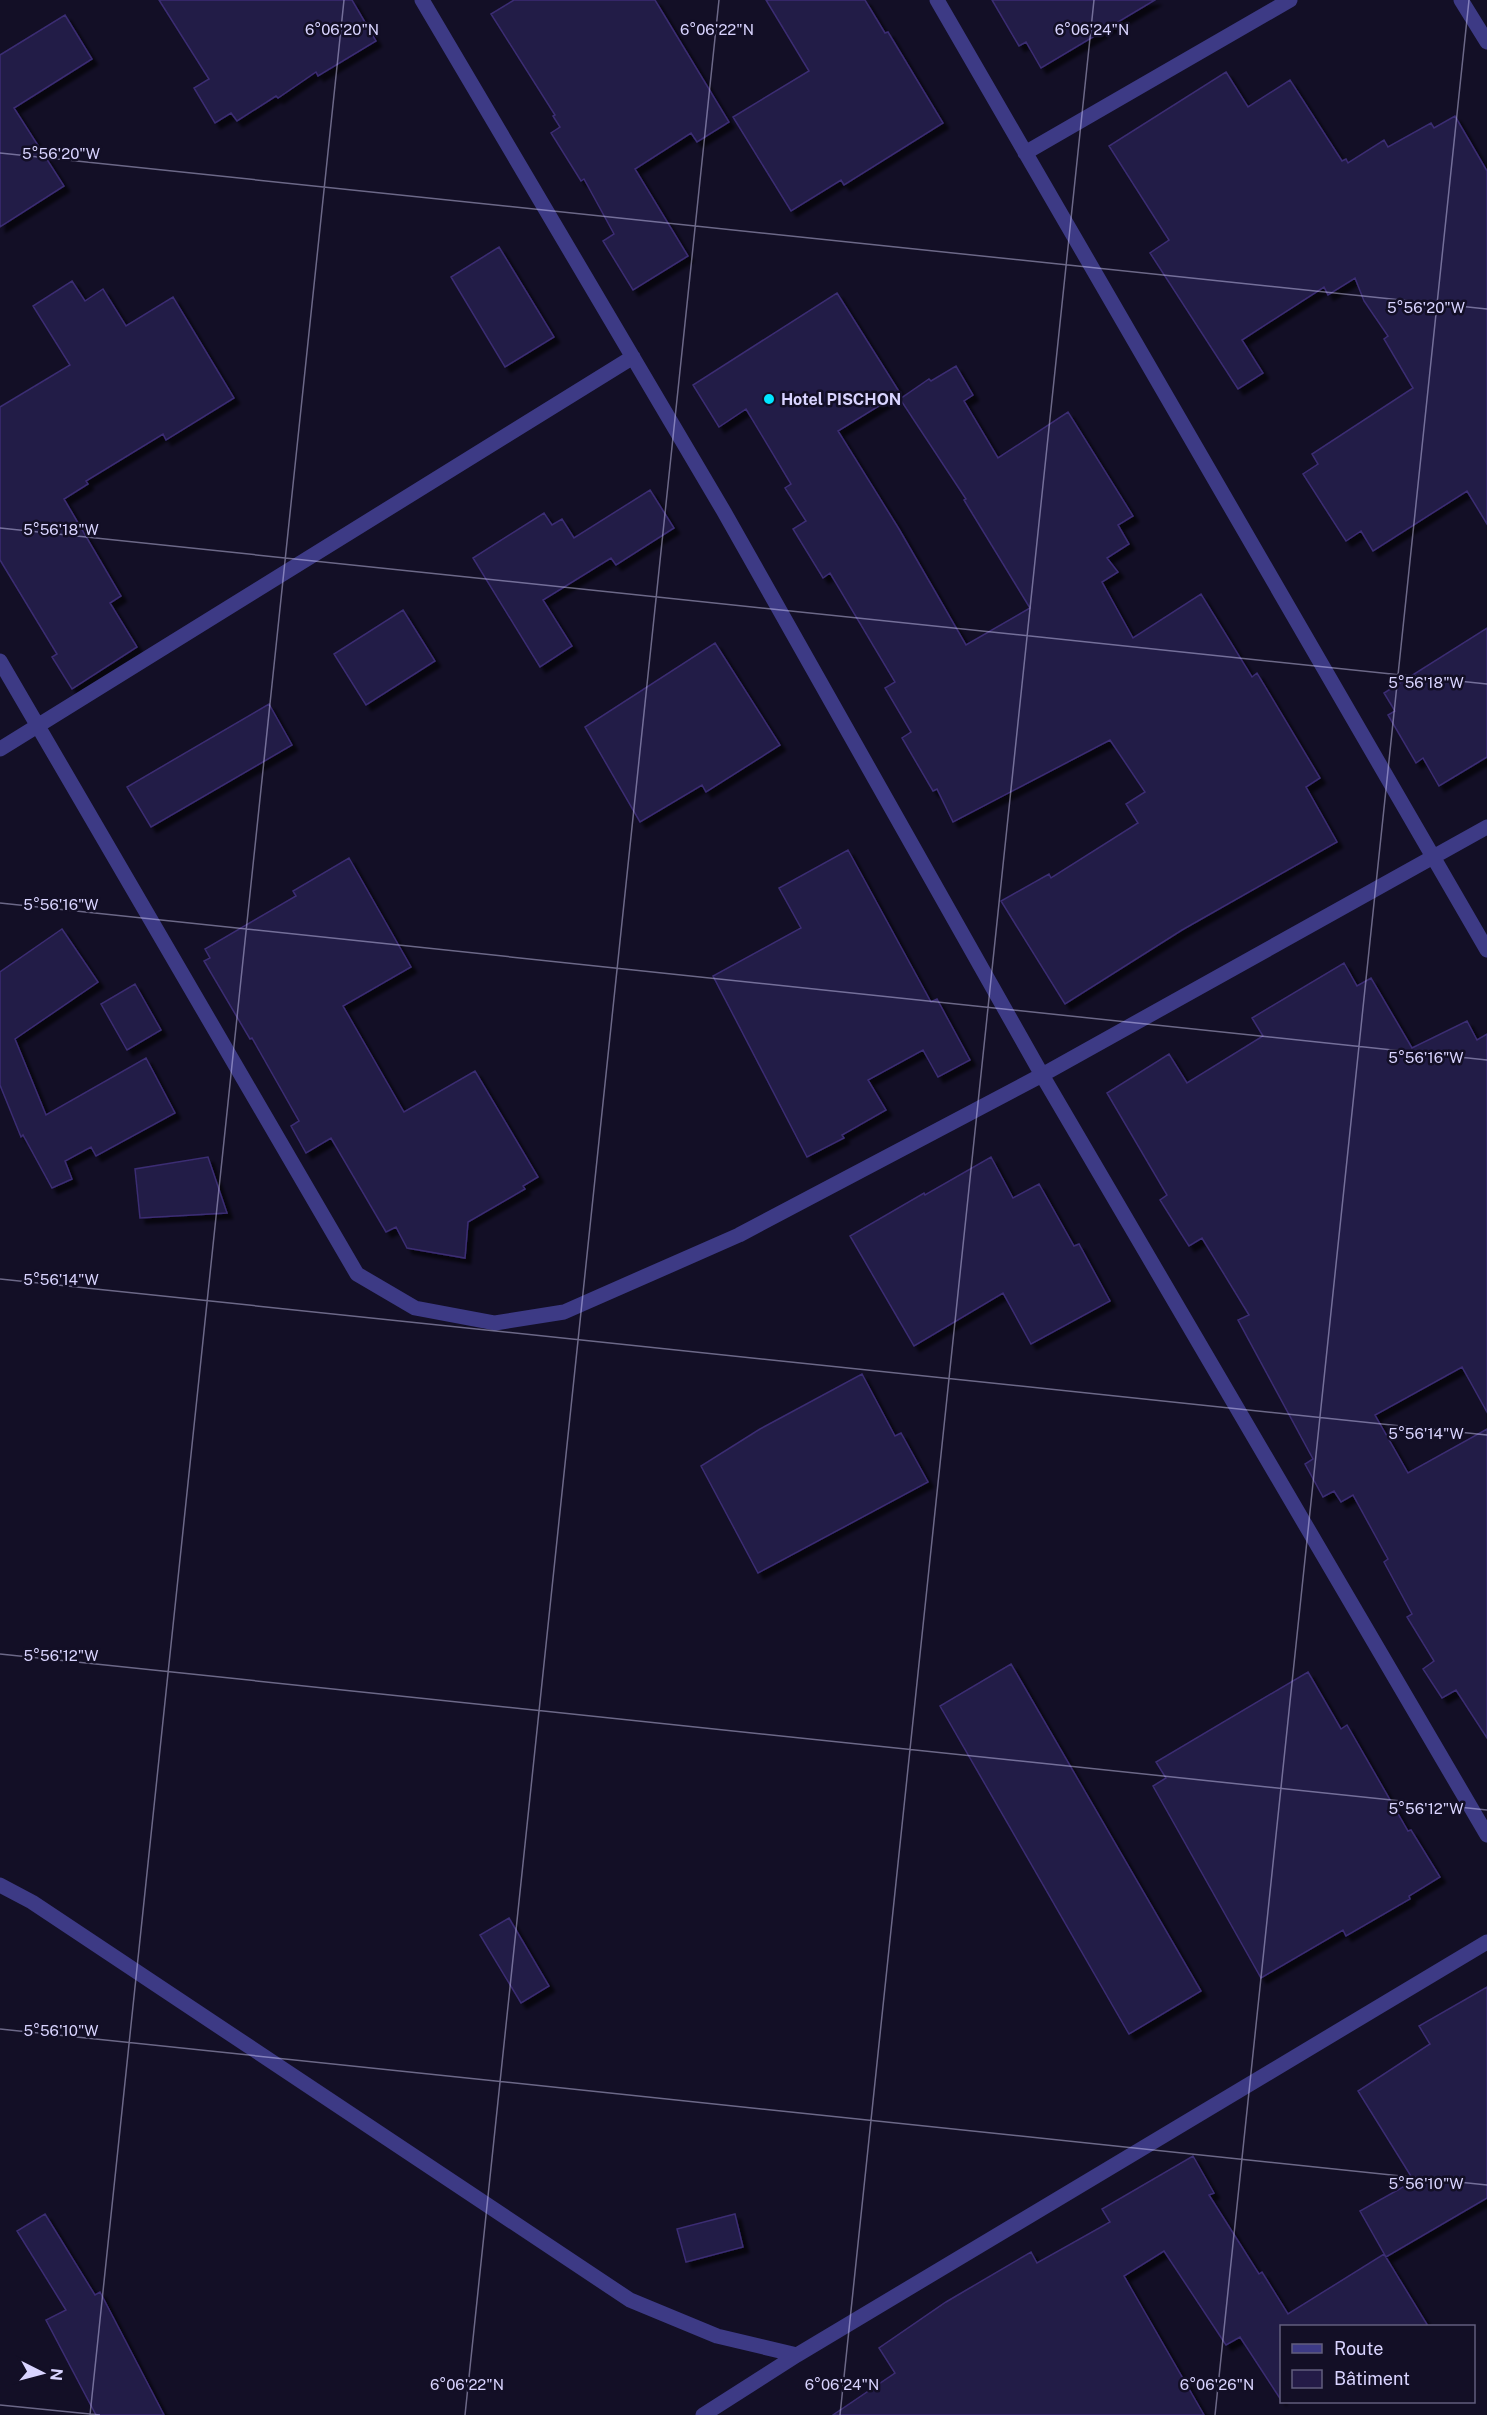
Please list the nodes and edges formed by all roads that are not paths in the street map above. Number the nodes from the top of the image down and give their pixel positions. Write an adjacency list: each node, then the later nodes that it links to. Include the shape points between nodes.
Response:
1 (422, 0): 7 (street)
2 (937, 0): 6 (street)
3 (1290, 0): 6 (street)
4 (1461, 0): 5 (street)
5 (1487, 42)
6 (1025, 153): 12 (street)
7 (633, 357): 9 (street); 14 (street)
8 (0, 661): 9 (street)
9 (38, 726): 10 (street); 14 (street, via 357,1274 415,1308 495,1323 564,1312 739,1235)
10 (0, 749)
11 (1487, 827): 12 (street)
12 (1434, 859): 13 (street); 14 (street)
13 (1487, 950)
14 (1042, 1075): 15 (street)
15 (1487, 1835)
16 (0, 1884): 18 (street, via 630,2300 717,2336)
17 (1487, 1942): 18 (street)
18 (797, 2355): 19 (street)
19 (703, 2415)

